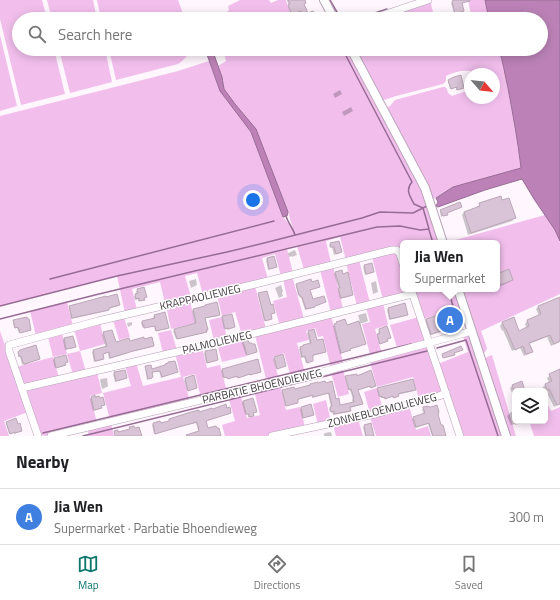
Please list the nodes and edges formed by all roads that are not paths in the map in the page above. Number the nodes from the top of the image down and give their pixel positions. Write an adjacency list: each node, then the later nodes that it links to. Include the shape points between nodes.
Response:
1 (324, 0): 3 (main road)
2 (428, 0): 4 (street)
3 (330, 12)
4 (392, 12)
5 (355, 56): 6 (main road, via 425,188)
6 (442, 240)
7 (400, 254): 12 (street, KRAPPAOLIEWEG, via 397,250 392,250 9,345)
8 (412, 292): 11 (street); 12 (street, PALMOLIEWEG, via 236,338)
9 (459, 292): 10 (main road)
10 (472, 331): 11 (street, PARBATIE BHOENDIEWEG); 18 (main road)
11 (429, 344): 13 (street); 15 (street, PARBATIE BHOENDIEWEG)
12 (22, 388): 14 (street)
13 (446, 393): 16 (street, ZONNEBLOEMOLIEWEG, via 374,414); 17 (street)
14 (38, 436)
15 (52, 436)
16 (272, 436)
17 (460, 436)
18 (506, 436)

